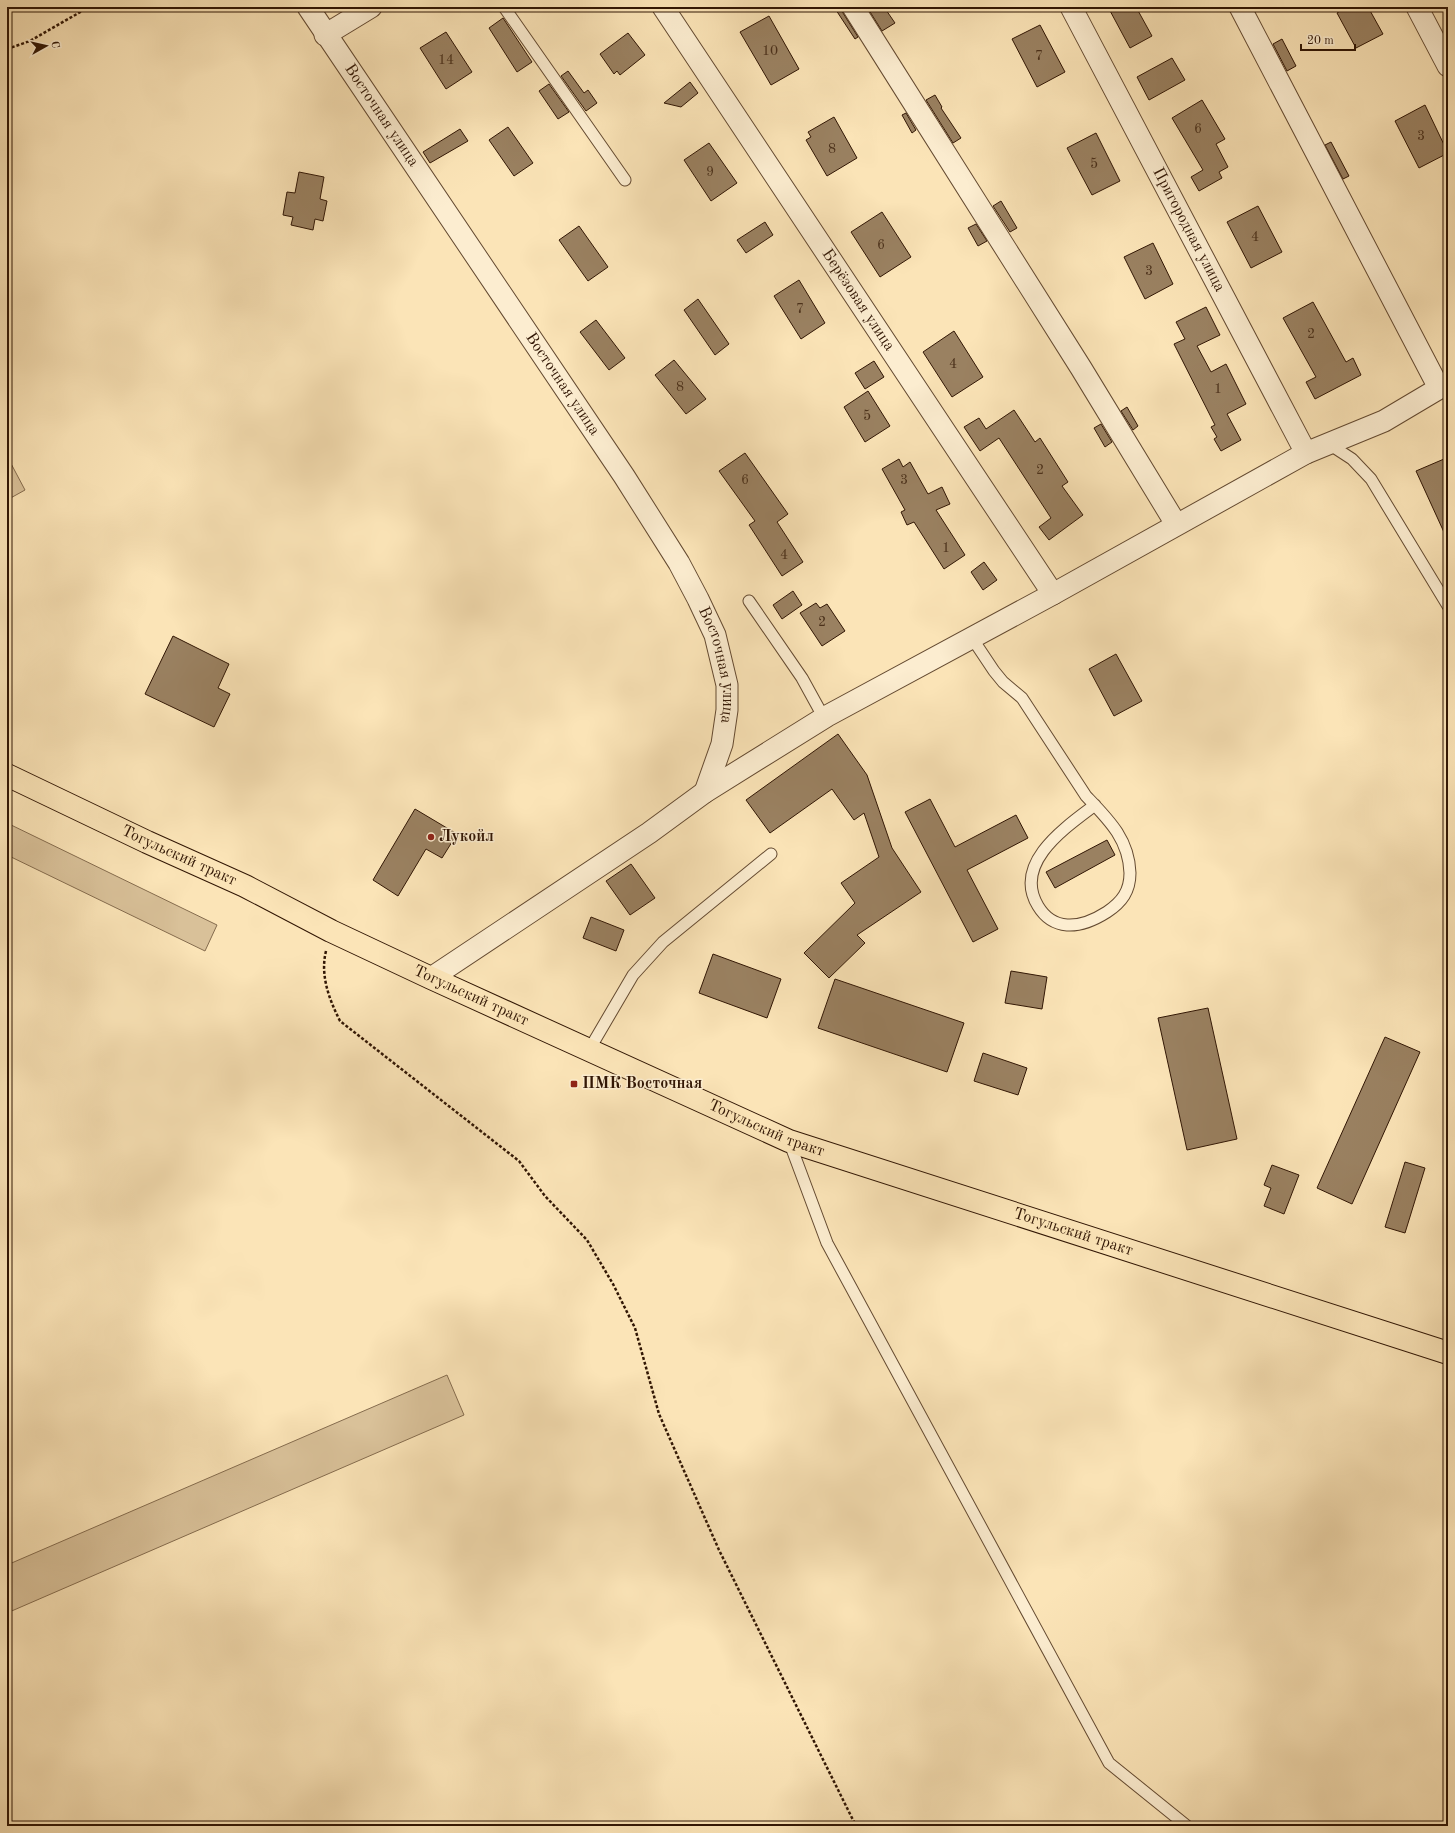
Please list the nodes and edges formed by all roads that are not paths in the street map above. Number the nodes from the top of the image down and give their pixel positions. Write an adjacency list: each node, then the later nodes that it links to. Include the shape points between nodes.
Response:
1 (308, 7): 9 (street, Восточная улица)
2 (371, 7): 9 (street)
3 (504, 7): 11 (lane)
4 (662, 7): 16 (street, Берёзовая улица)
5 (853, 7): 15 (street, via 1081,368)
6 (1070, 7): 14 (street, Пригородная улица)
7 (1240, 7): 12 (street)
8 (1417, 7): 10 (street)
9 (326, 35): 22 (street, Восточная улица, via 624,476 679,563 698,599 715,635 727,686 727,710 722,744)
10 (1448, 66)
11 (625, 180)
12 (1443, 385): 13 (street, via 1384,421)
13 (1329, 444): 14 (street); 18 (lane, via 1352,459 1371,479)
14 (1306, 453): 15 (street)
15 (1176, 524): 16 (street)
16 (1053, 594): 19 (street)
17 (749, 601): 20 (lane, via 798,672)
18 (1448, 606)
19 (972, 638): 20 (street); 23 (lane, via 1003,682 1022,698 1086,796)
20 (824, 718): 22 (street)
21 (7, 775): 25 (main road, Тогульский тракт, via 245,886)
22 (704, 792): 25 (street, via 649,833)
23 (1095, 805): 23 (lane, via 1126,847 1130,863 1130,880 1126,895 1117,906 1086,922 1067,925 1052,921 1043,914 1032,890 1032,875 1036,863 1060,831)
24 (771, 854): 26 (lane, via 663,942 634,975)
25 (431, 978): 26 (main road, Тогульский тракт)
26 (590, 1050): 27 (main road, Тогульский тракт)
27 (789, 1141): 28 (main road, Тогульский тракт); 29 (lane, via 828,1243 1109,1762)
28 (1448, 1353)
29 (1187, 1826)

